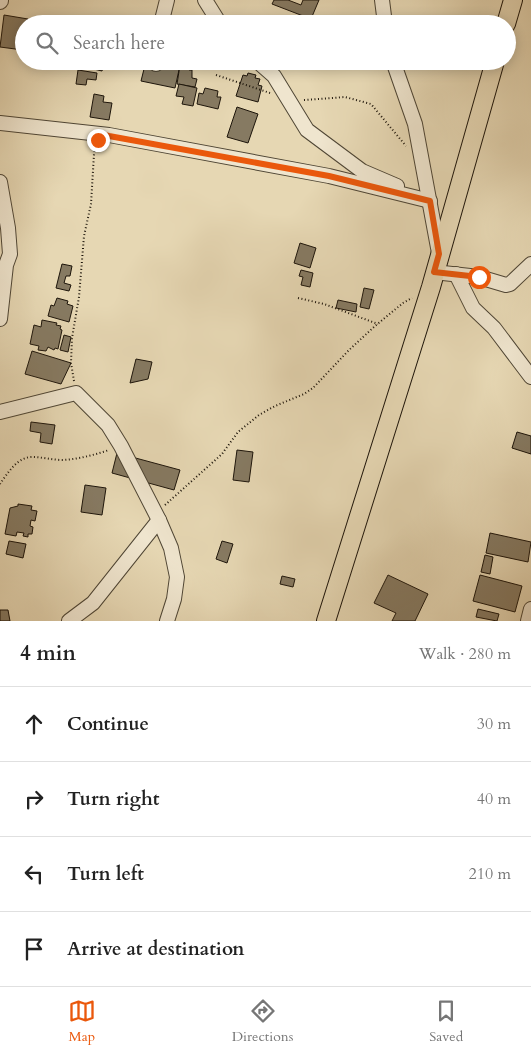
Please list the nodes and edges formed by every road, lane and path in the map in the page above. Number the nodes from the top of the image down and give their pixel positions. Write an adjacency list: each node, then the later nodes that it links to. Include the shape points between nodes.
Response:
1 (167, 0): 5 (street)
2 (205, 0): 6 (street)
3 (382, 0): 7 (street)
4 (513, 0): 8 (main road)
5 (163, 15)
6 (214, 15)
7 (384, 15)
8 (509, 15)
9 (267, 70): 13 (street)
10 (396, 70): 18 (street, via 415,124)
11 (492, 70): 21 (main road)
12 (216, 75): 13 (path)
13 (287, 98): 16 (path, via 345,97 362,100 371,104); 18 (street, via 307,130 362,171)
14 (0, 123): 15 (street)
15 (100, 134): 18 (street, via 329,176); 29 (path, via 94,154 91,204 72,338 71,363)
16 (406, 146)
17 (0, 182): 20 (street)
18 (430, 201): 21 (street)
19 (0, 238): 20 (street)
20 (10, 254): 26 (street)
21 (439, 254): 24 (main road)
22 (531, 264): 23 (street, via 506,285)
23 (456, 274): 24 (street); 28 (street, via 473,308 494,328)
24 (433, 280): 27 (path); 37 (main road)
25 (298, 298): 27 (path)
26 (0, 319)
27 (378, 324): 33 (path, via 312,388 259,415 238,432 222,454)
28 (531, 377)
29 (76, 393): 30 (street); 31 (street, via 108,425)
30 (0, 412)
31 (121, 446): 32 (path, via 78,458 30,457 9,470); 33 (street)
32 (0, 484)
33 (158, 517): 35 (street, via 93,603); 36 (street, via 171,548 177,577)
34 (531, 609): 38 (street)
35 (68, 621)
36 (167, 621)
37 (326, 621)
38 (528, 621)

